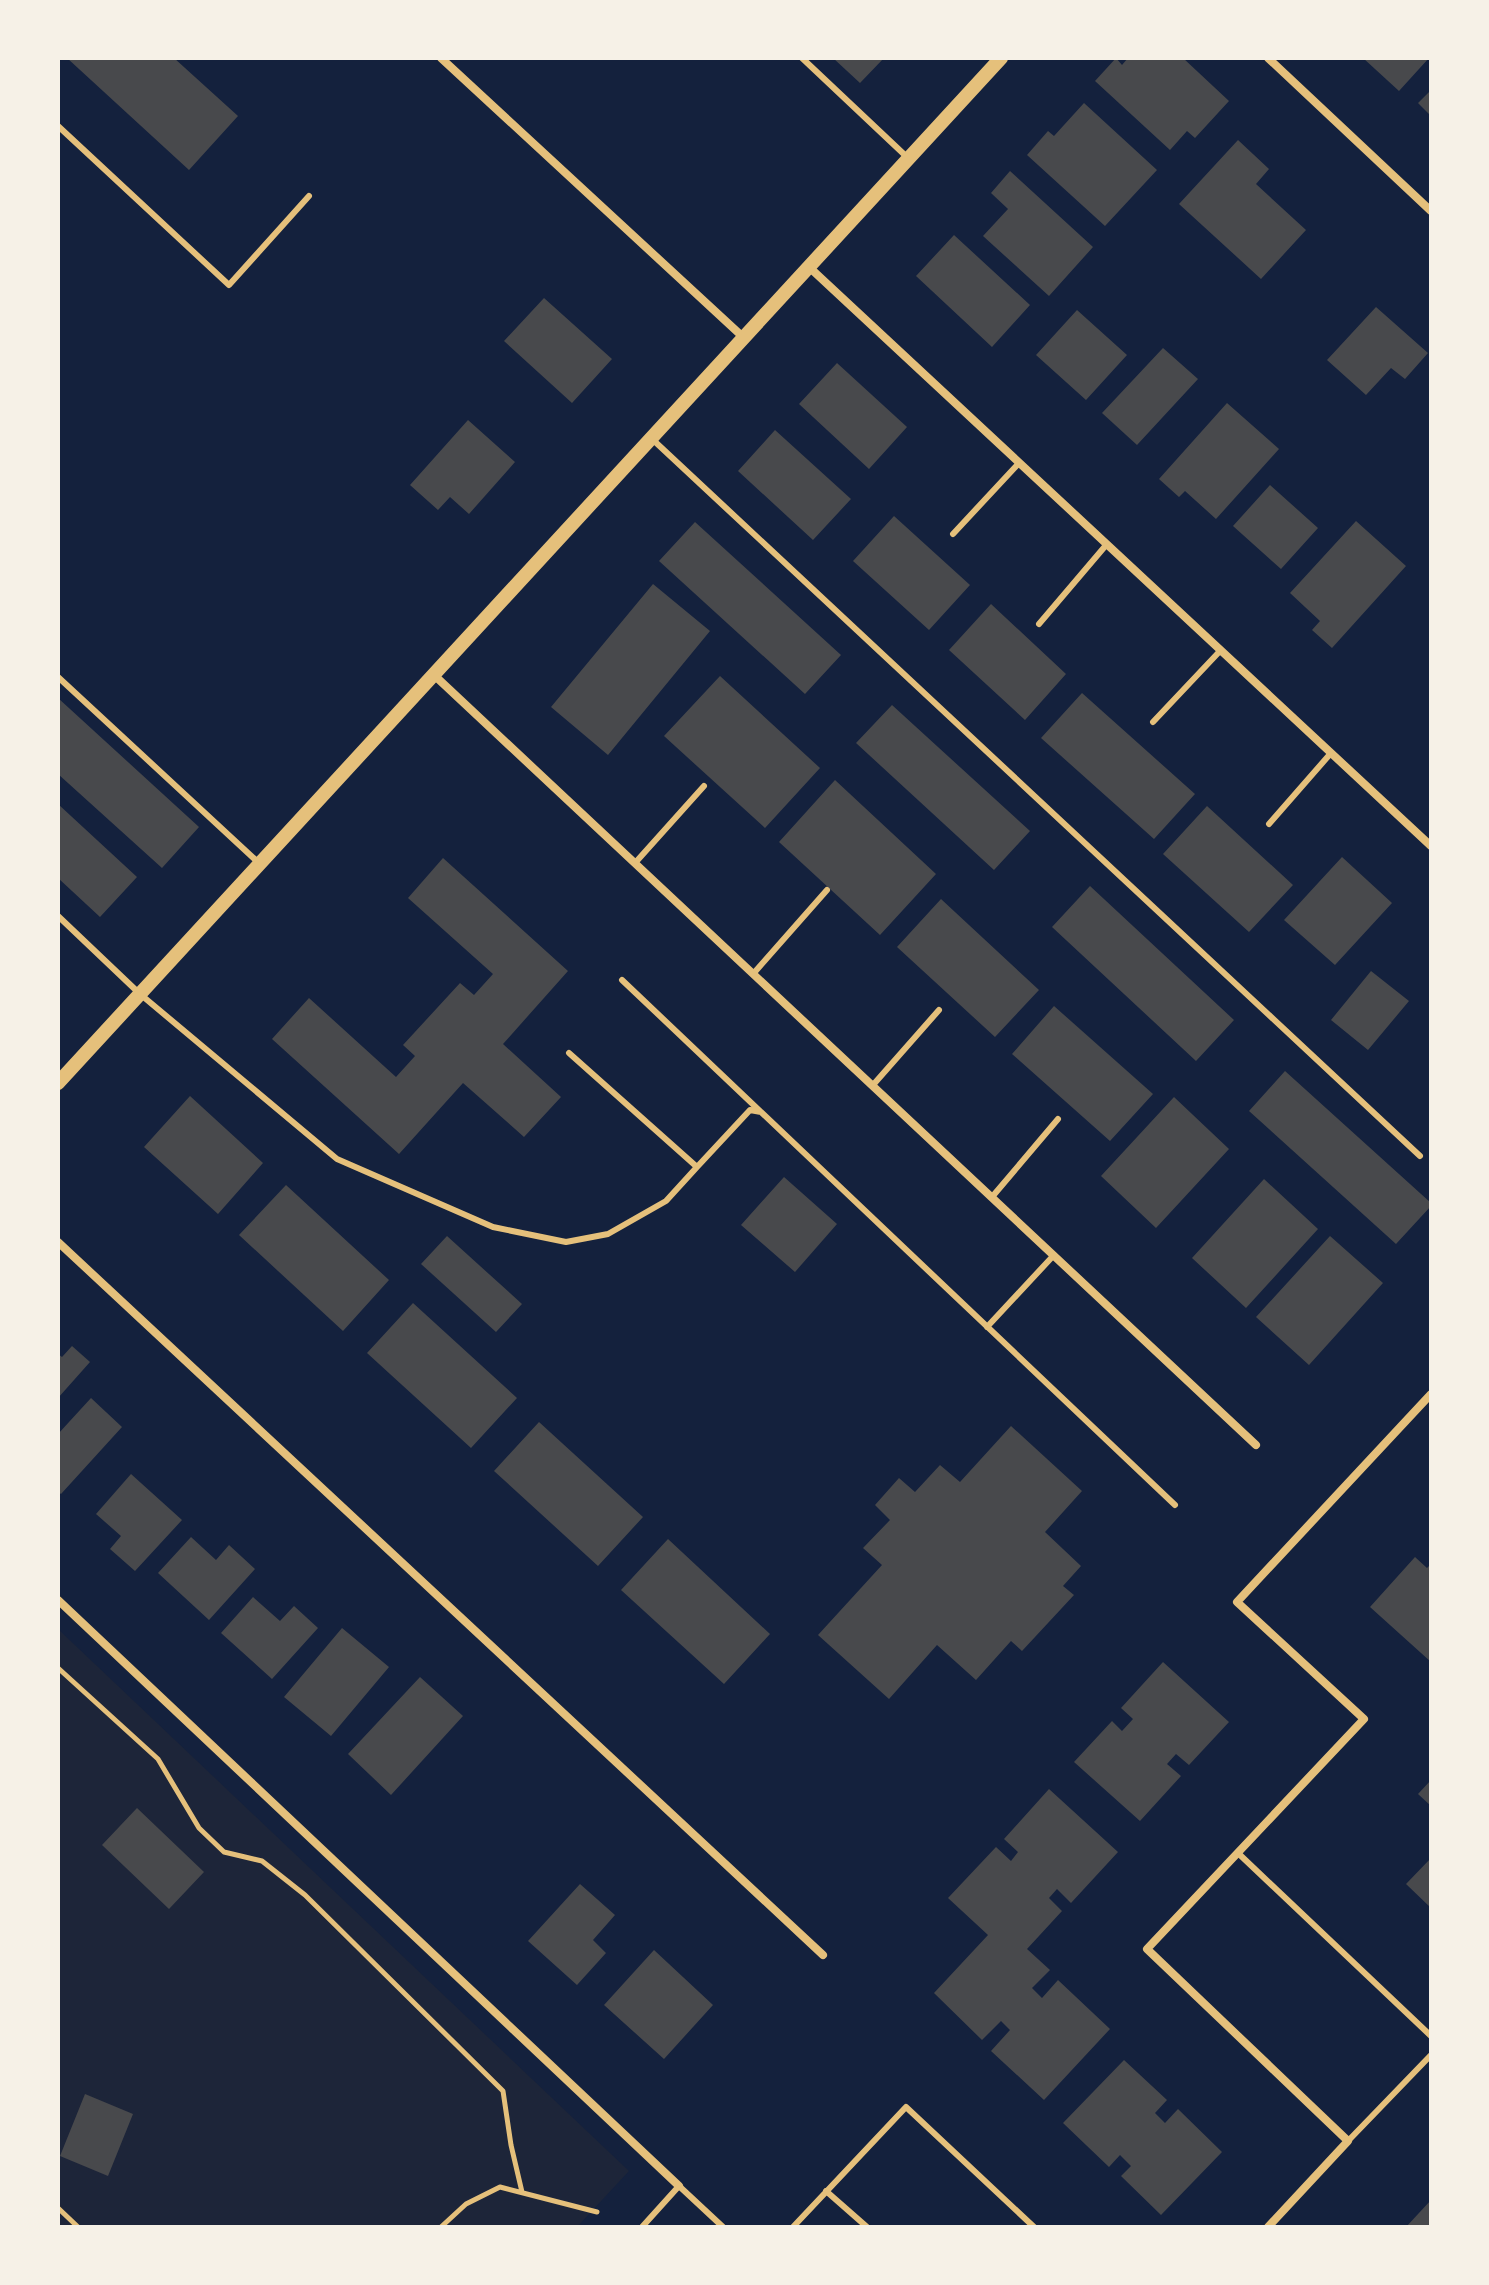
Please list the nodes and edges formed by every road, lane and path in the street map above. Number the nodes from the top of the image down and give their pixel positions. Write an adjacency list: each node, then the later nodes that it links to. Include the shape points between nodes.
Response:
1 (441, 58): 10 (street)
2 (802, 58): 6 (lane)
3 (1001, 58): 6 (street)
4 (1268, 58): 8 (street)
5 (58, 126): 7 (lane, via 229,285)
6 (908, 158): 9 (street)
7 (309, 196)
8 (1431, 211)
9 (809, 267): 10 (street); 12 (street)
10 (743, 337): 11 (street)
11 (651, 438): 17 (street); 37 (lane)
12 (1019, 463): 13 (lane); 14 (street)
13 (953, 534)
14 (1107, 544): 15 (lane); 16 (street)
15 (1039, 624)
16 (1220, 651): 19 (lane); 20 (street)
17 (434, 675): 24 (street); 25 (street)
18 (58, 677): 25 (lane)
19 (1153, 722)
20 (1331, 753): 22 (lane); 23 (street)
21 (704, 786): 24 (lane)
22 (1269, 824)
23 (1431, 846)
24 (635, 863): 28 (street)
25 (260, 864): 30 (street)
26 (827, 890): 28 (lane)
27 (58, 916): 30 (lane)
28 (753, 974): 34 (street)
29 (622, 980): 35 (lane)
30 (140, 994): 33 (street); 38 (lane, via 337,1159 493,1227 566,1242 608,1234 666,1201)
31 (939, 1010): 34 (lane)
32 (569, 1053): 38 (lane)
33 (58, 1083)
34 (873, 1085): 39 (street)
35 (762, 1113): 38 (lane, via 750,1110); 42 (lane)
36 (1058, 1119): 39 (lane)
37 (1420, 1156)
38 (697, 1167)
39 (992, 1197): 41 (street)
40 (58, 1242): 49 (street)
41 (1054, 1255): 42 (lane); 44 (street)
42 (987, 1327): 45 (lane)
43 (1431, 1394): 48 (street, via 1237,1602 1364,1719)
44 (1256, 1445)
45 (1175, 1505)
46 (58, 1600): 53 (street)
47 (58, 1668): 55 (path, via 158,1759 199,1828 224,1852 262,1861 305,1895 503,2091)
48 (1239, 1854): 50 (lane); 52 (street, via 1147,1949)
49 (823, 1955)
50 (1431, 2036)
51 (1431, 2055): 52 (lane)
52 (1348, 2141): 65 (street)
53 (679, 2186): 60 (lane); 61 (lane)
54 (826, 2191): 62 (lane); 63 (lane); 64 (lane, via 906,2107)
55 (522, 2192): 57 (path); 59 (path, via 500,2187 466,2204)
56 (58, 2208): 58 (path)
57 (597, 2212)
58 (78, 2227)
59 (441, 2227)
60 (642, 2227)
61 (723, 2227)
62 (793, 2227)
63 (867, 2227)
64 (1034, 2227)
65 (1268, 2227)

